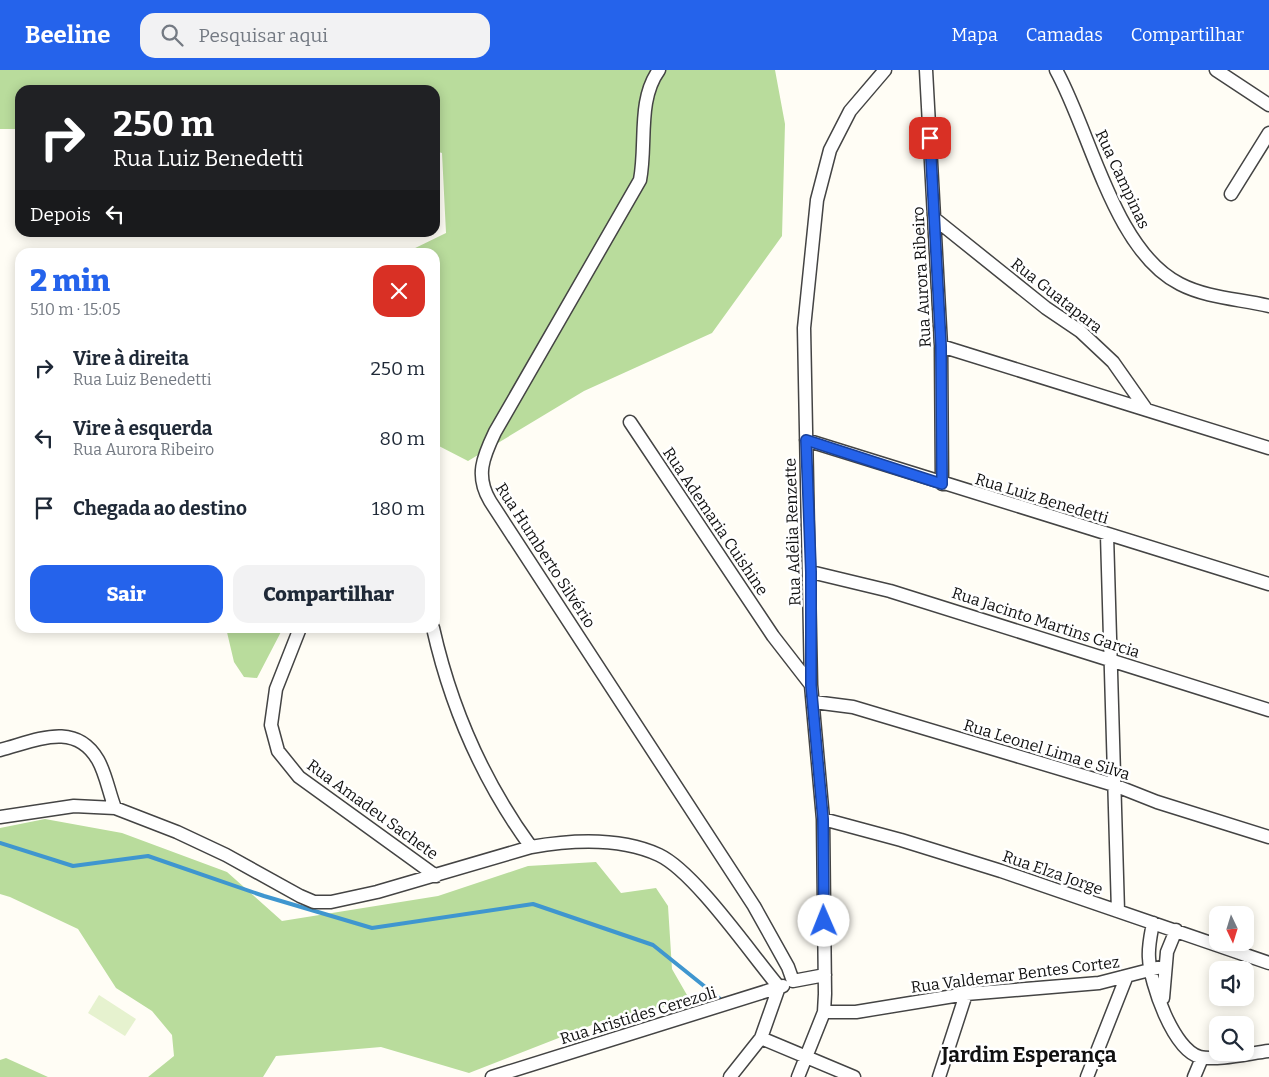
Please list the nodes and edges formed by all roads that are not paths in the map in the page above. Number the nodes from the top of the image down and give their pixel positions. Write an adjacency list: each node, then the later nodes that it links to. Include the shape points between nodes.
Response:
1 (659, 70): 42 (street, Rua Humberto Silvério, via 648,89 645,103 645,144 640,180 494,432 481,461 482,483 490,502 754,906)
2 (885, 70): 14 (street, Rua Adélia Renzette, via 850,111 830,150 819,192 804,328)
3 (926, 70): 9 (street, Rua Aurora Ribeiro)
4 (1056, 70): 10 (street, Rua Campinas, via 1121,221 1137,247 1157,269 1179,284 1196,291)
5 (1216, 70): 6 (street)
6 (1269, 105)
7 (1269, 133): 8 (street)
8 (1231, 194)
9 (935, 219): 11 (street, Rua Aurora Ribeiro); 12 (street, Rua Guatapara, via 1046,308 1080,331 1113,362)
10 (1269, 306)
11 (941, 346): 12 (street); 16 (street, Rua Aurora Ribeiro)
12 (1146, 409): 15 (street)
13 (630, 422): 23 (street, Rua Ademaria Cuishine, via 773,636)
14 (806, 440): 16 (street, Rua Luiz Benedetti); 18 (street, Rua Adélia Renzette)
15 (1269, 448)
16 (942, 484): 17 (street, Rua Luiz Benedetti)
17 (1107, 535): 19 (street, Rua Luiz Benedetti); 22 (street)
18 (811, 572): 22 (street, Rua Jacinto Martins Garcia, via 890,591); 23 (street, Rua Adélia Renzette)
19 (1269, 584)
20 (298, 633): 33 (street, Rua Amadeu Sachete, via 276,689 271,725 278,751 299,777)
21 (434, 633): 32 (street, via 465,731 494,792)
22 (1112, 662): 25 (street, Rua Jacinto Martins Garcia); 27 (street)
23 (811, 685): 24 (street, Rua Adélia Renzette)
24 (814, 702): 27 (street, Rua Leonel Lima e Silva, via 853,707); 30 (street, Rua Adélia Renzette)
25 (1269, 710)
26 (0, 750): 28 (street, via 62,736 80,741 99,761)
27 (1114, 785): 31 (street, Rua Leonel Lima e Silva); 34 (street)
28 (115, 808): 29 (street, via 74,806); 33 (street, via 178,832 314,902 331,902)
29 (0, 817)
30 (823, 819): 34 (street, Rua Elza Jorge, via 902,840); 40 (street, Rua Adélia Renzette)
31 (1269, 837)
32 (531, 847): 33 (street); 43 (street, via 591,842 626,845 660,856 693,882)
33 (436, 876)
34 (1118, 911): 35 (street, Rua Elza Jorge)
35 (1153, 923): 36 (street, Rua Elza Jorge); 39 (street)
36 (1176, 930): 37 (street, Rua Elza Jorge); 38 (street)
37 (1269, 963)
38 (1165, 966): 39 (street, Rua Valdemar Bentes Cortez); 45 (street)
39 (1150, 969): 41 (street, Rua Valdemar Bentes Cortez); 45 (street)
40 (825, 974): 42 (street); 46 (street, Rua Adélia Renzette)
41 (1126, 978): 44 (street, Rua Valdemar Bentes Cortez); 56 (street)
42 (794, 981): 43 (street, Rua Aristides Cerezoli)
43 (779, 987): 47 (street); 51 (street, Rua Aristides Cerezoli)
44 (966, 994): 46 (street, Rua Valdemar Bentes Cortez, via 856,1012); 55 (street)
45 (1162, 1008): 50 (street, via 1176,1040 1183,1048)
46 (824, 1012): 49 (street, Rua Adélia Renzette)
47 (761, 1038): 49 (street); 52 (street)
48 (1269, 1051): 50 (street)
49 (806, 1058): 53 (street, Rua Adélia Renzette); 54 (street)
50 (1202, 1058): 57 (street)
51 (492, 1077)
52 (730, 1077)
53 (798, 1077)
54 (854, 1077)
55 (939, 1077)
56 (1087, 1077)
57 (1194, 1077)

